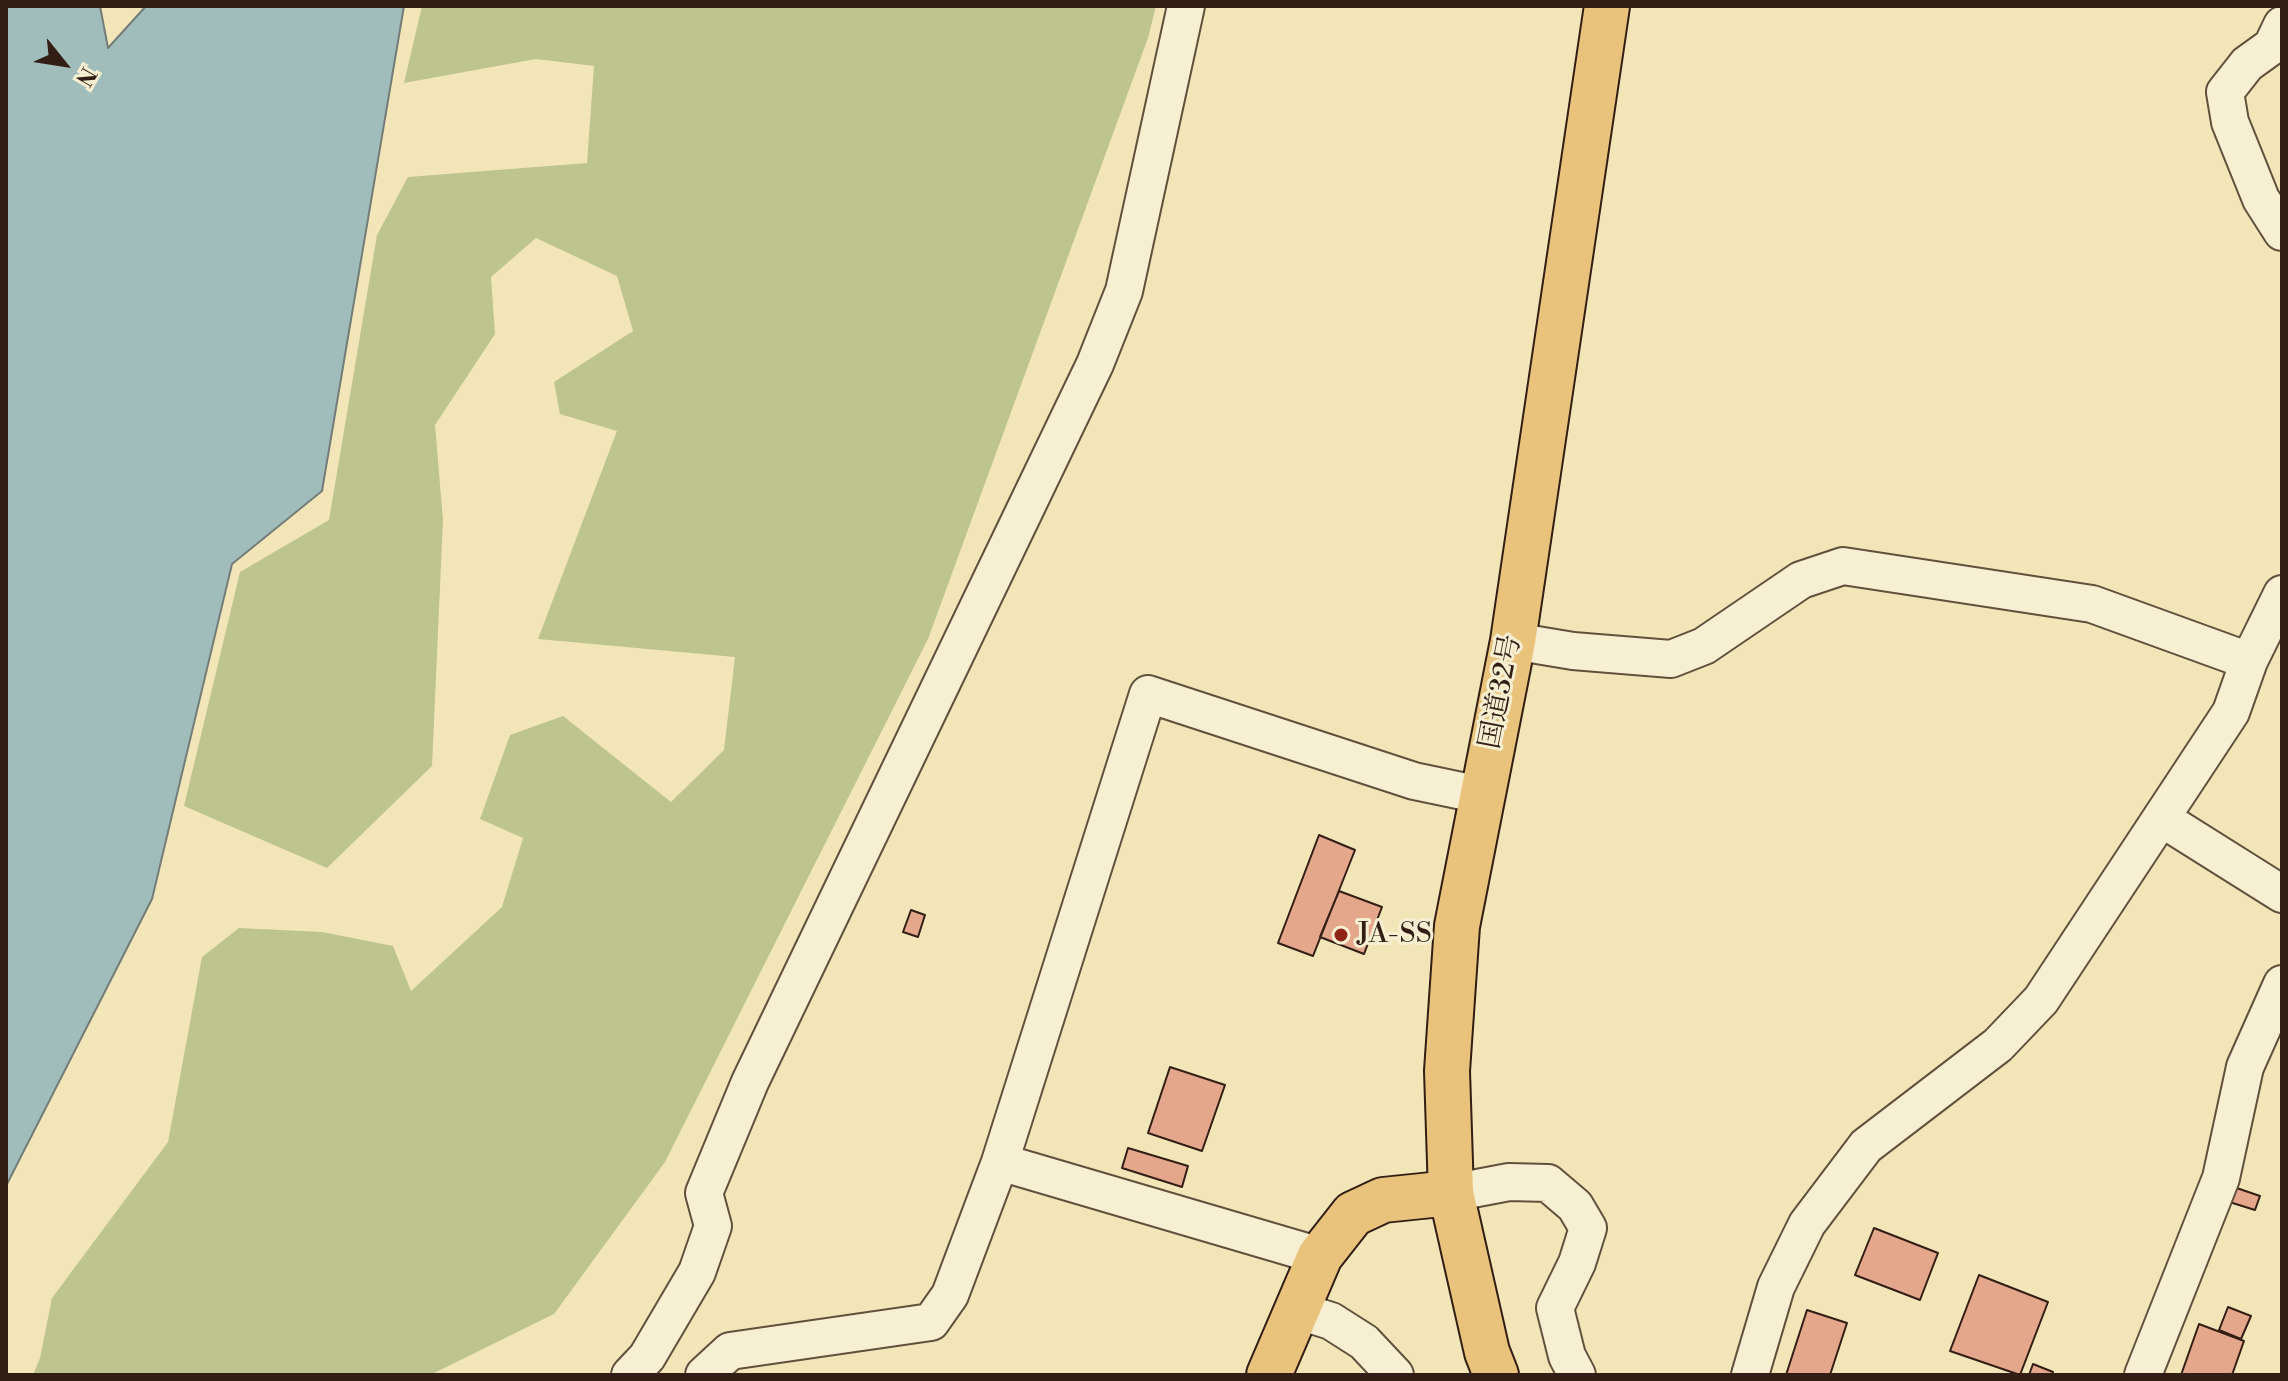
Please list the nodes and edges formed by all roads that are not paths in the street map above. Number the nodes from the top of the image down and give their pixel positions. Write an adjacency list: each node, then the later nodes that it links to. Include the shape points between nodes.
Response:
1 (1186, 6): 16 (street, via 1124,291 1101,349 750,1082 704,1193 713,1226 697,1272 647,1357)
2 (1607, 6): 6 (main road, 国道32号)
3 (2282, 25): 4 (street, via 2272,46 2247,64 2225,92 2230,122 2261,199)
4 (2282, 232)
5 (2282, 594): 7 (street)
6 (1513, 641): 7 (street, via 1671,659 1704,646 1801,580 1843,566 2092,604); 8 (main road, 国道32号)
7 (2249, 661): 9 (street, via 2231,712)
8 (1481, 795): 12 (street, via 1414,781 1148,694); 13 (main road, 国道32号, via 1456,941 1447,1071)
9 (2161, 818): 10 (street); 22 (street, via 2041,1000 1998,1045 1866,1146 1807,1224 1776,1287)
10 (2282, 894)
11 (2282, 984): 23 (street, via 2245,1067 2221,1178)
12 (1000, 1162): 14 (street); 17 (street, via 950,1295 931,1322 730,1351)
13 (1451, 1193): 14 (main road, via 1383,1200 1353,1214); 20 (main road, 国道32号); 21 (street, via 1509,1182 1548,1183 1575,1206 1588,1228 1555,1308)
14 (1320, 1256): 15 (main road)
15 (1296, 1310): 18 (main road); 19 (street, via 1331,1321 1364,1342)
16 (630, 1375)
17 (704, 1375)
18 (1269, 1375)
19 (1395, 1375)
20 (1496, 1375)
21 (1577, 1375)
22 (1750, 1375)
23 (2143, 1375)

